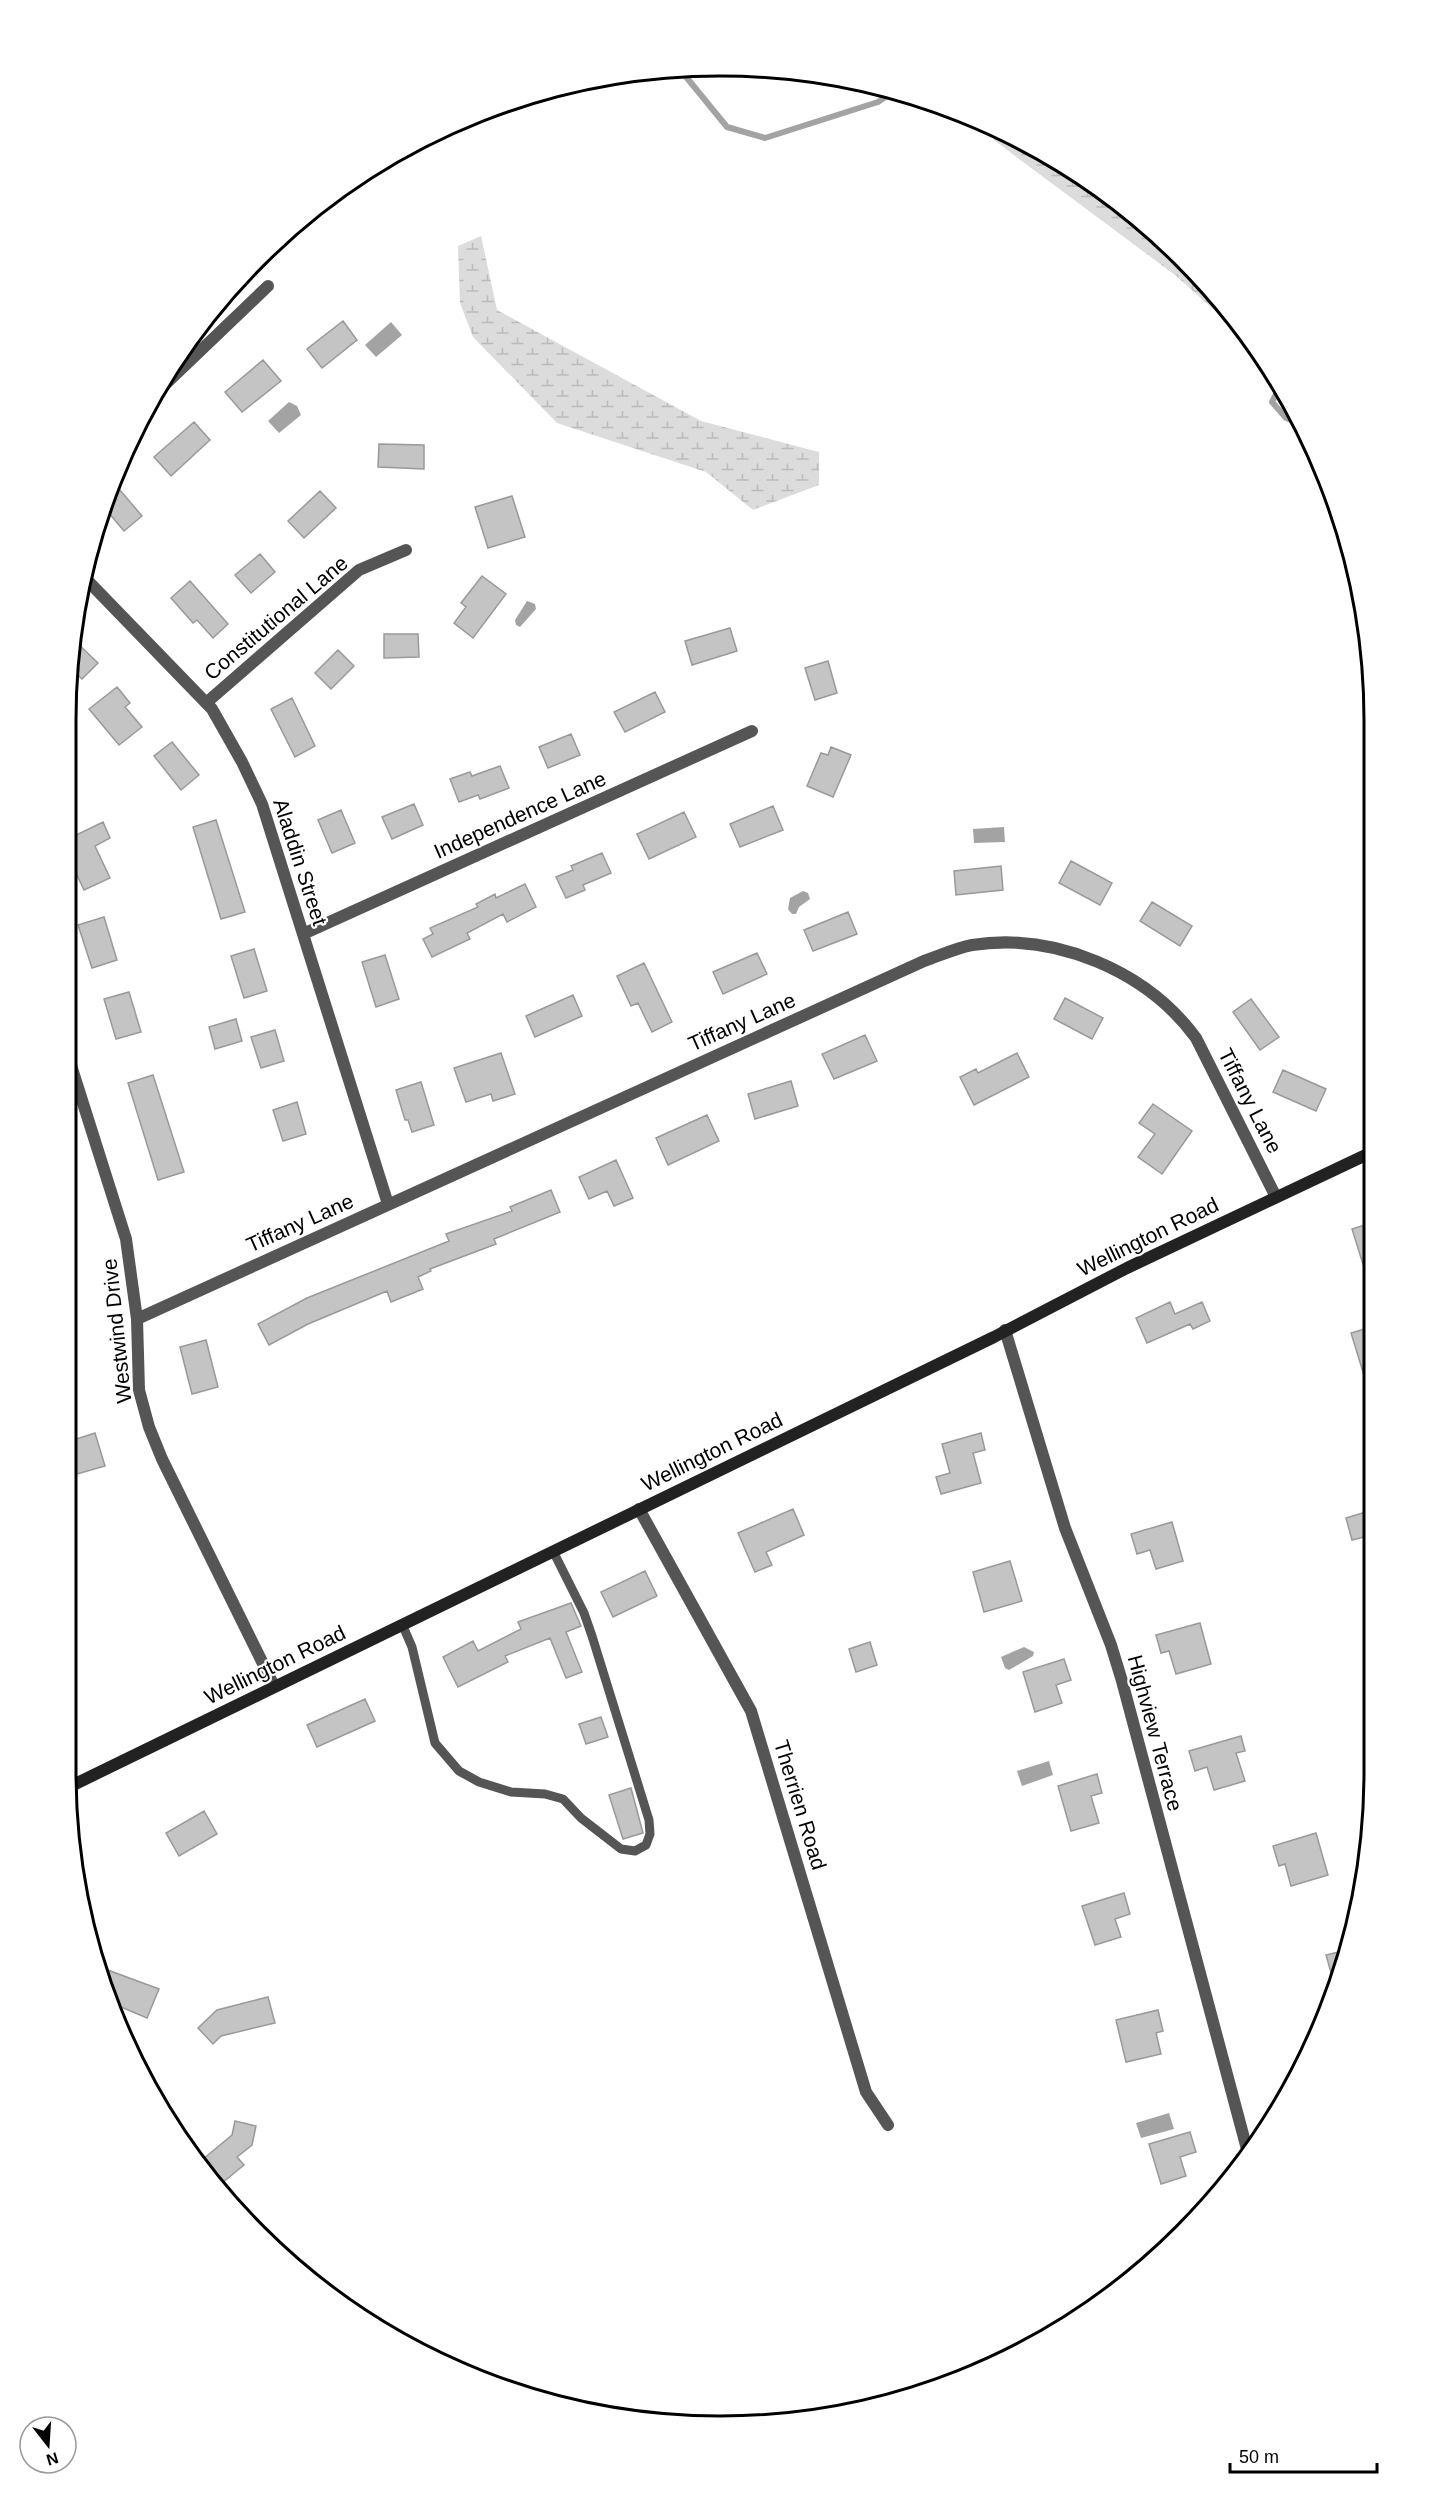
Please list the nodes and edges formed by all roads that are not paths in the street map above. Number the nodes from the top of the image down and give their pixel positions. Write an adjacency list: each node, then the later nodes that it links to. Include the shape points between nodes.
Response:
1 (268, 286): 2 (street)
2 (180, 370)
3 (406, 550): 5 (street, Constitutional Lane, via 359,570)
4 (91, 584): 5 (street, Aladdin Street)
5 (206, 703): 7 (street, Aladdin Street, via 262,804)
6 (752, 731): 7 (street, Independence Lane)
7 (303, 934): 11 (street, Aladdin Street)
8 (76, 1081): 12 (street, Westwind Drive, via 126,1239)
9 (1364, 1156): 10 (main road, Wellington Road)
10 (1276, 1197): 11 (street, Tiffany Lane, via 1210,1063 1182,1020 1147,989 1106,966 1062,950 1017,942 971,945 924,961); 13 (main road, Wellington Road)
11 (388, 1204): 12 (street, Tiffany Lane)
12 (137, 1318): 17 (street, Westwind Drive, via 139,1390 149,1427)
13 (1005, 1330): 14 (main road, Wellington Road); 20 (street, Highview Terrace, via 1065,1528 1122,1681)
14 (639, 1509): 15 (main road, Wellington Road); 19 (street, Therrien Road, via 751,1711 866,2092)
15 (553, 1551): 16 (main road, Wellington Road); 16 (lane, via 584,1613 649,1820 646,1845 635,1851 621,1849 563,1799 511,1792 459,1771 435,1743 412,1647)
16 (402, 1624): 17 (main road, Wellington Road)
17 (274, 1686): 18 (main road, Wellington Road)
18 (76, 1783)
19 (888, 2125)
20 (1246, 2144)

